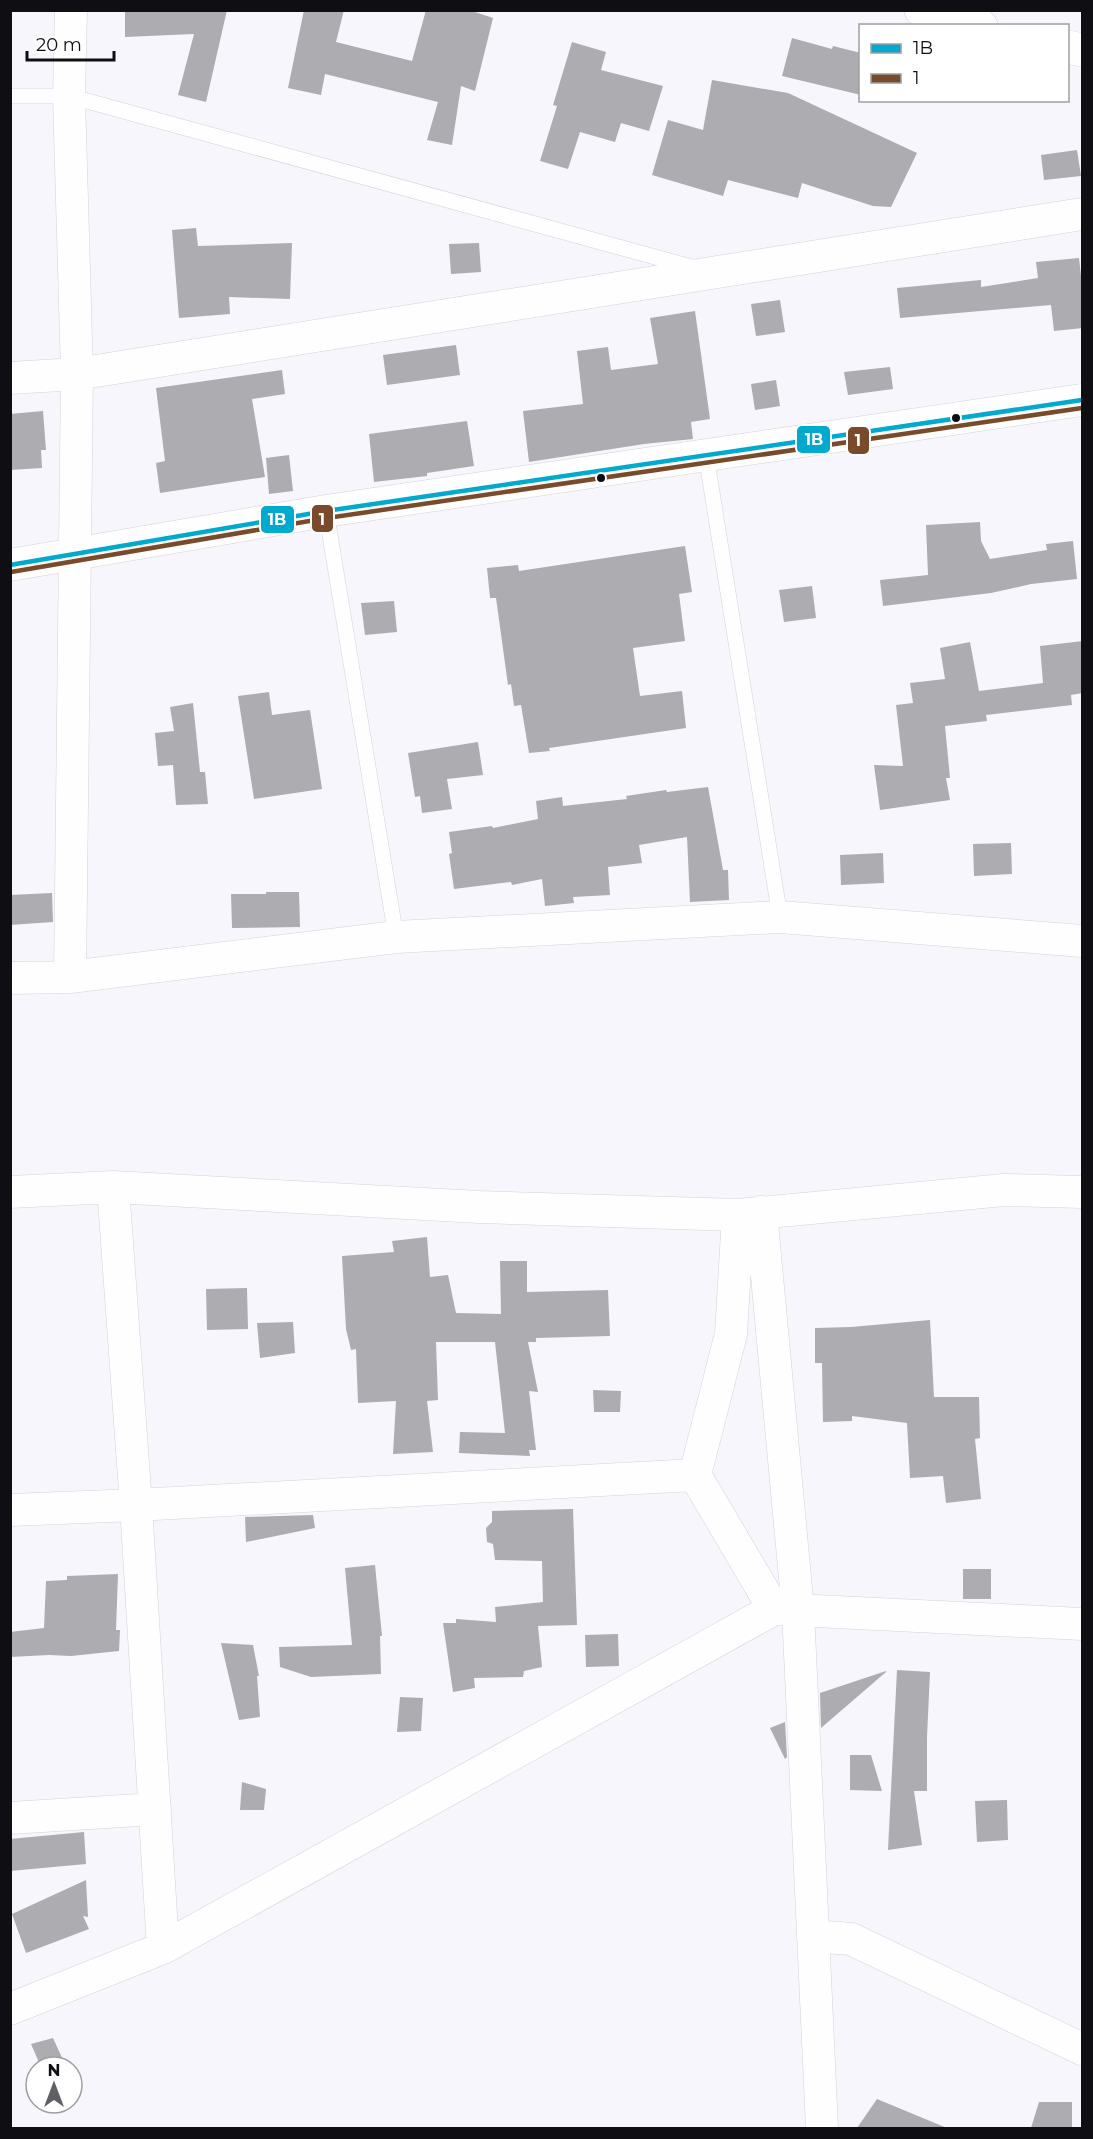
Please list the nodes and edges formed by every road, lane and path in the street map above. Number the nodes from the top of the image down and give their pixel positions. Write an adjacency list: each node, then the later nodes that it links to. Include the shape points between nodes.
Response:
1 (71, 10): 5 (street)
2 (921, 10): 3 (main road)
3 (974, 24)
4 (10, 96): 5 (lane)
5 (69, 96): 7 (lane); 8 (street)
6 (1083, 214): 7 (street)
7 (713, 273): 8 (street)
8 (76, 374): 9 (street); 13 (street)
9 (10, 378)
10 (1083, 400): 11 (street)
11 (706, 455): 12 (street); 15 (lane)
12 (326, 511): 13 (street); 16 (lane)
13 (76, 555): 14 (street); 18 (street)
14 (10, 565)
15 (780, 917): 16 (street); 17 (street)
16 (396, 937): 18 (street)
17 (1083, 941)
18 (70, 977): 19 (street)
19 (10, 978)
20 (112, 1187): 21 (street); 23 (street, via 479,1207); 25 (street)
21 (10, 1192)
22 (1083, 1192): 23 (street, via 1004,1190)
23 (750, 1214): 24 (street, via 731,1334); 27 (street)
24 (695, 1475): 25 (street); 27 (street)
25 (136, 1505): 26 (street); 29 (street)
26 (10, 1510)
27 (786, 1610): 28 (street); 31 (street); 32 (street)
28 (1083, 1624)
29 (155, 1809): 30 (street); 32 (street)
30 (10, 1818)
31 (813, 1936): 34 (street, via 851,1939); 35 (street)
32 (163, 1948): 33 (street)
33 (10, 2009)
34 (1083, 2049)
35 (822, 2128)

